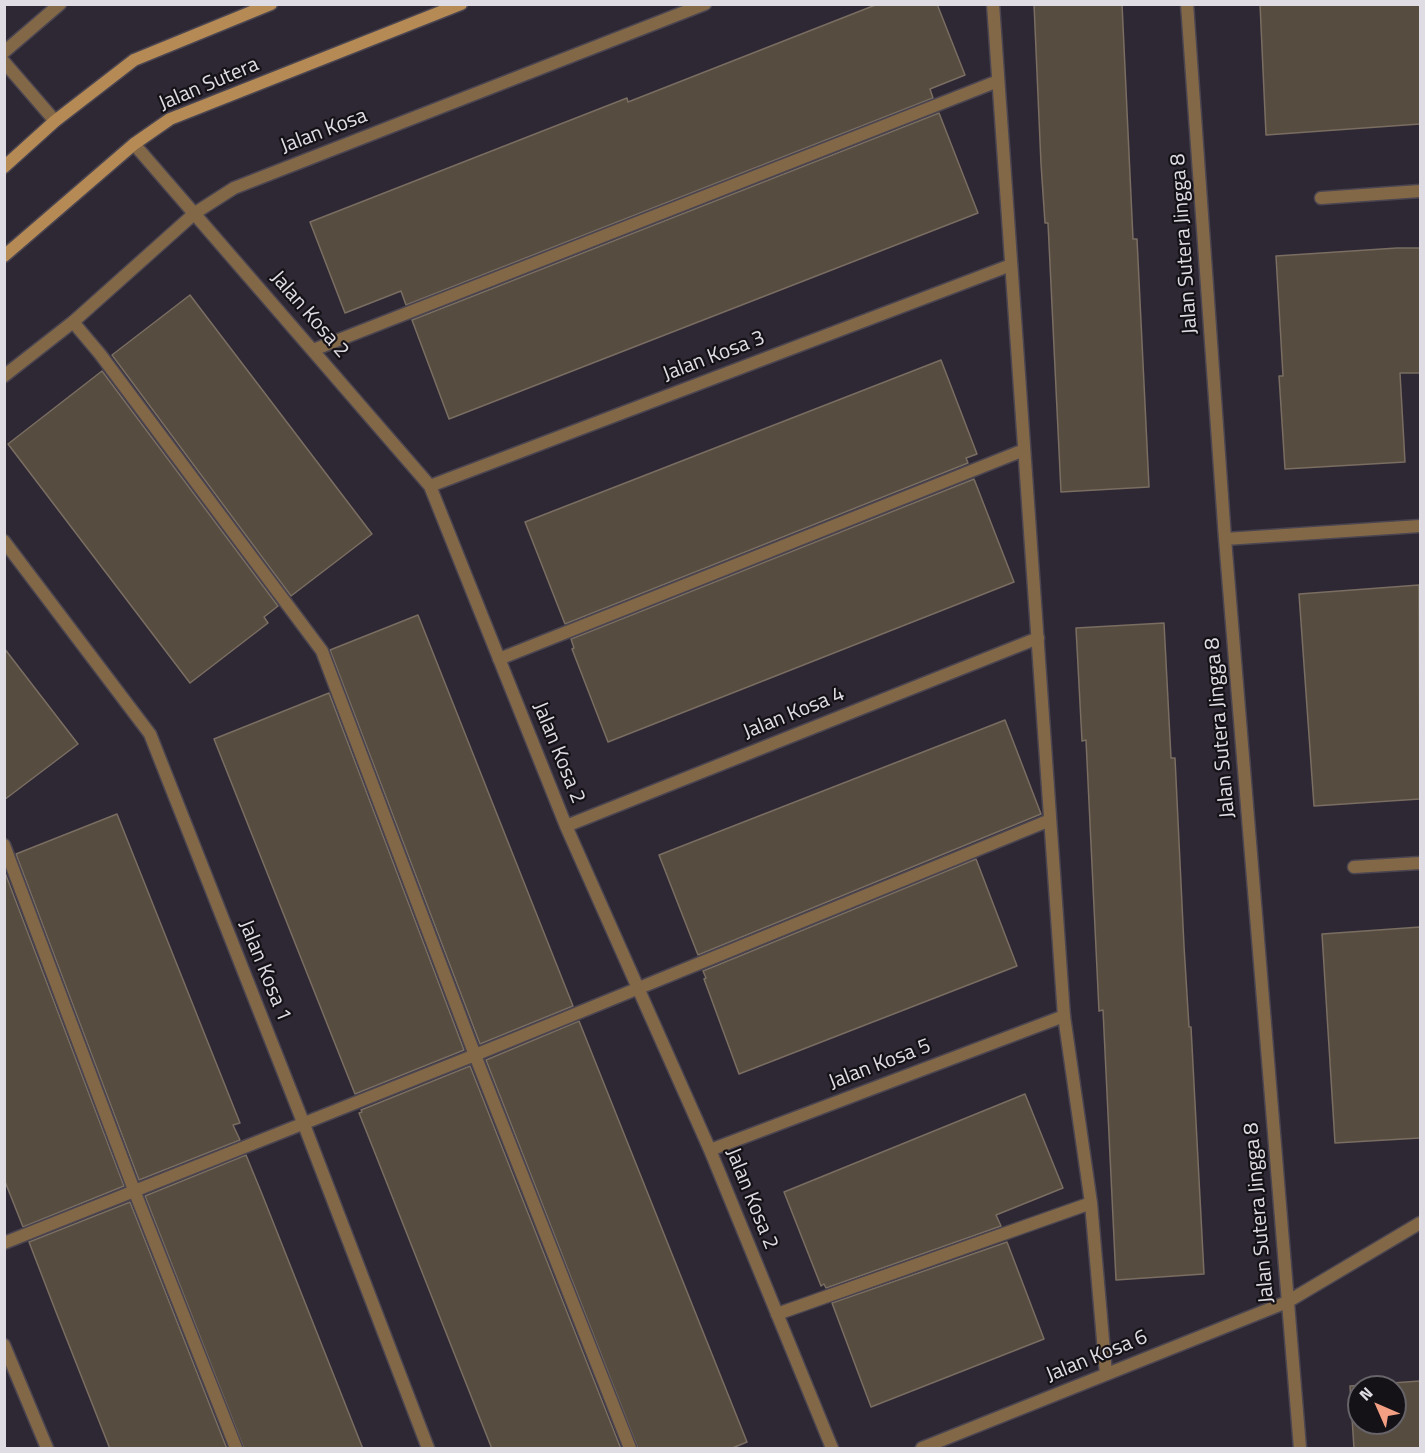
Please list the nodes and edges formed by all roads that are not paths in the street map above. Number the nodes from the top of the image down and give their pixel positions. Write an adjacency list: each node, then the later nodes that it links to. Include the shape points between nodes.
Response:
1 (60, 4): 7 (street)
2 (271, 4): 10 (street, via 134,60)
3 (461, 4): 11 (street, Jalan Sutera, via 170,119)
4 (705, 4): 15 (street, Jalan Kosa, via 234,188)
5 (993, 4): 9 (street)
6 (1187, 4): 24 (street, Jalan Sutera Jingga 8)
7 (4, 52)
8 (4, 62): 10 (street)
9 (998, 81): 17 (street); 19 (street)
10 (55, 122): 12 (street)
11 (134, 144): 15 (street, Jalan Kosa 2); 16 (street, Jalan Sutera)
12 (4, 167)
13 (1420, 191): 14 (street)
14 (1321, 198)
15 (195, 213): 18 (street, Jalan Kosa); 19 (street, Jalan Kosa 2)
16 (4, 256)
17 (1011, 265): 21 (street); 22 (street, Jalan Kosa 3)
18 (73, 322): 20 (street, Jalan Kosa); 35 (street, via 322,651)
19 (313, 350): 22 (street, Jalan Kosa 2)
20 (4, 376)
21 (1024, 450): 26 (street); 27 (street)
22 (430, 486): 27 (street, Jalan Kosa 2)
23 (1420, 526): 24 (street)
24 (1226, 539): 42 (street, Jalan Sutera Jingga 8)
25 (4, 541): 36 (street, Jalan Kosa 1, via 150,734)
26 (1038, 638): 28 (street); 29 (street, Jalan Kosa 4)
27 (499, 659): 29 (street, Jalan Kosa 2)
28 (1050, 820): 33 (street); 34 (street)
29 (566, 826): 33 (street, Jalan Kosa 2)
30 (4, 845): 38 (street)
31 (1420, 863): 32 (street)
32 (1354, 867)
33 (638, 987): 35 (street); 37 (street, Jalan Kosa 2)
34 (1064, 1016): 37 (street, Jalan Kosa 5); 39 (street)
35 (475, 1055): 36 (street); 49 (street)
36 (303, 1122): 38 (street); 48 (street, Jalan Kosa 1)
37 (710, 1150): 43 (street, Jalan Kosa 2)
38 (135, 1190): 41 (street); 47 (street)
39 (1091, 1203): 43 (street); 45 (street)
40 (1420, 1223): 42 (street, Jalan Kosa 6)
41 (4, 1243)
42 (1287, 1302): 45 (street, Jalan Kosa 6); 52 (street, Jalan Sutera Jingga 8)
43 (777, 1314): 50 (street, Jalan Kosa 2)
44 (4, 1345): 46 (street)
45 (1106, 1374): 51 (street, Jalan Kosa 6)
46 (47, 1449)
47 (236, 1449)
48 (428, 1449)
49 (630, 1449)
50 (832, 1449)
51 (922, 1449)
52 (1300, 1449)

